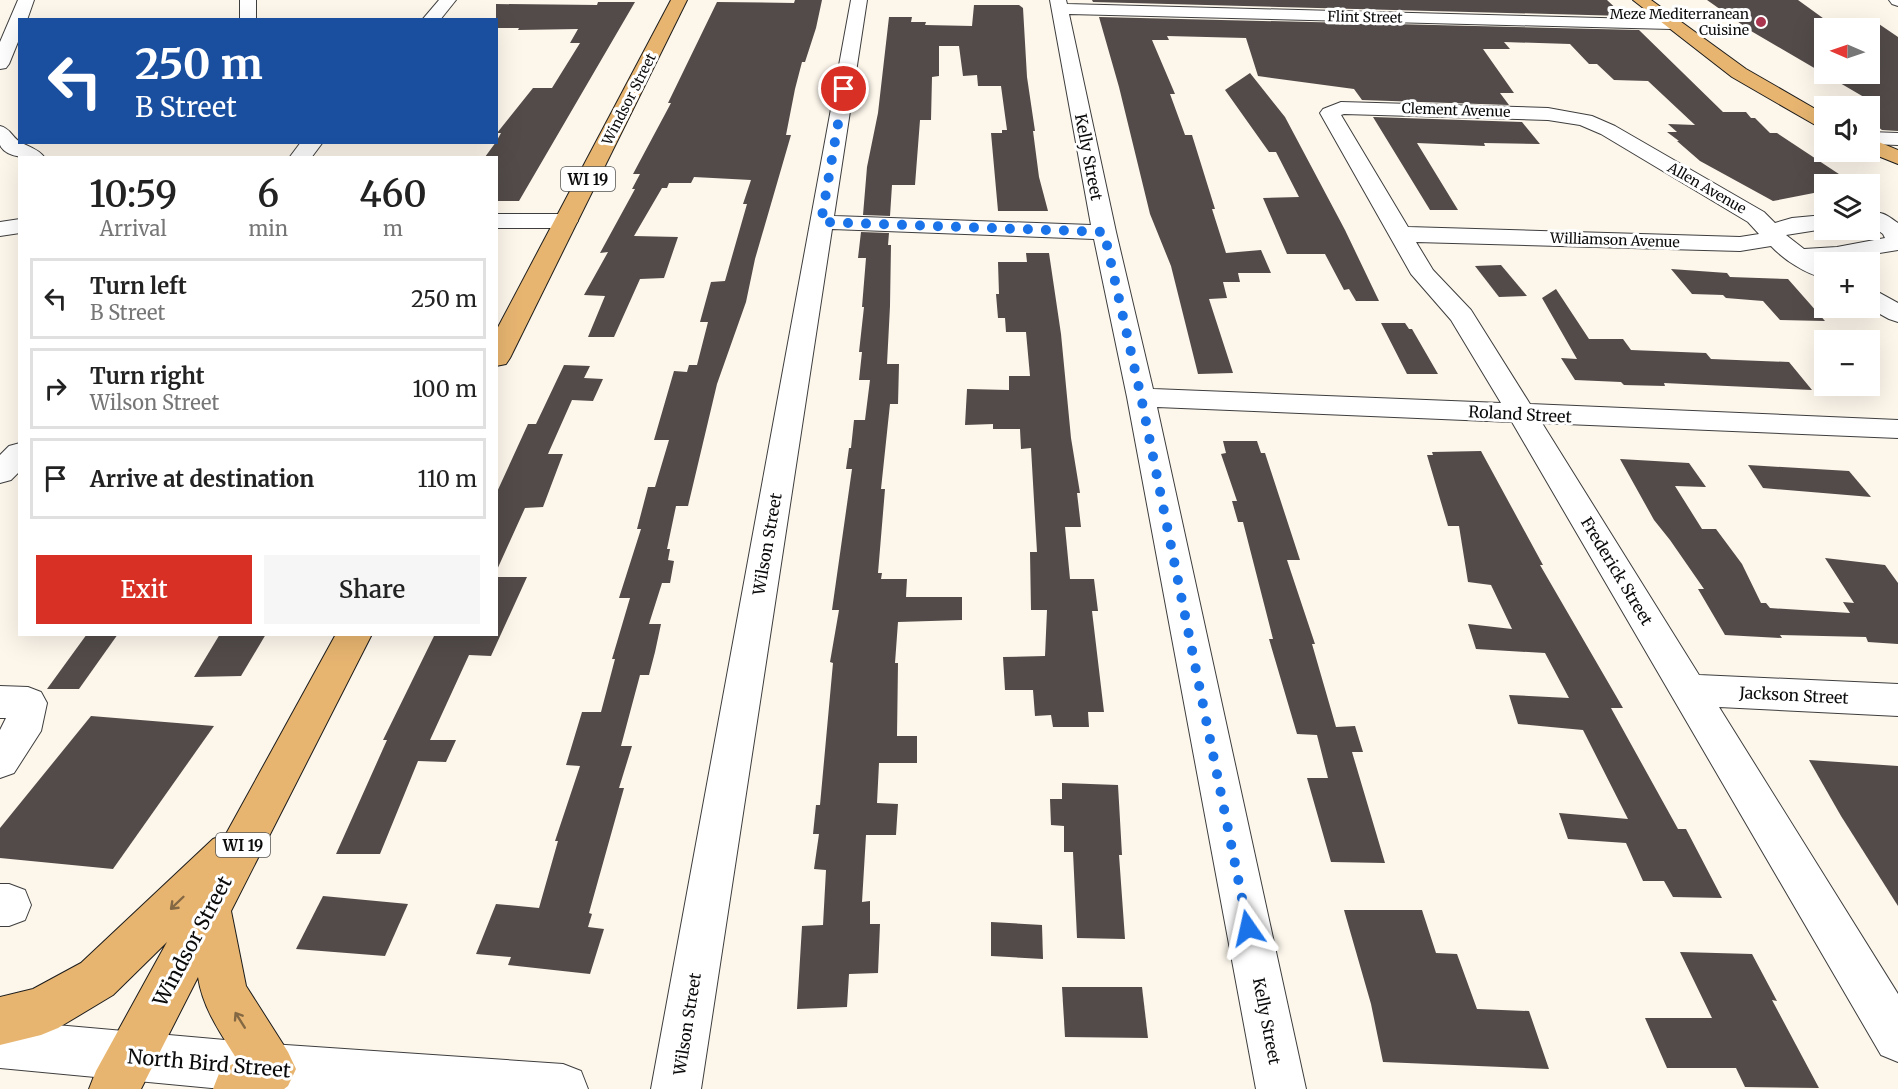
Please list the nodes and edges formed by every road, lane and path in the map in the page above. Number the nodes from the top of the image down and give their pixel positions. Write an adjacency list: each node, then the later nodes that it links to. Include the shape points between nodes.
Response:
1 (26, 0): 8 (street)
2 (248, 0): 9 (street)
3 (448, 0): 10 (street)
4 (679, 0): 28 (main road, Windsor Street / WI 19)
5 (859, 0): 29 (street, Wilson Street)
6 (1641, 0): 12 (main road)
7 (1058, 5): 12 (street, Flint Street); 33 (street, Kelly Street)
8 (19, 18)
9 (248, 18)
10 (432, 18)
11 (18, 20): 13 (street)
12 (1671, 24): 15 (main road, via 1739,74)
13 (0, 64)
14 (1333, 111): 16 (street, Clement Avenue, via 1409,109 1548,114); 35 (street, Frederick Street, via 1335,124)
15 (1814, 116)
16 (1580, 119): 34 (street, Allen Avenue, via 1608,130 1756,217)
17 (0, 132): 23 (street, via 10,144)
18 (1880, 138): 19 (street)
19 (1898, 139)
20 (49, 144): 23 (street)
21 (311, 144): 24 (street)
22 (1880, 149): 25 (main road)
23 (30, 155)
24 (301, 156)
25 (1898, 158)
26 (1881, 217): 36 (street, via 1893,230 1897,239 1894,244)
27 (498, 221): 28 (street)
28 (566, 221): 40 (main road, Windsor Street / WI 19)
29 (821, 222): 33 (street); 59 (street, Wilson Street)
30 (1814, 223): 34 (street, Williamson Avenue, via 1792,225)
31 (18, 226): 32 (street)
32 (0, 229)
33 (1104, 232): 41 (street, Kelly Street)
34 (1772, 233): 35 (street, Williamson Avenue, via 1767,240 1740,244); 36 (street, Allen Avenue)
35 (1400, 234): 42 (street, Frederick Street, via 1423,274 1462,316)
36 (1799, 256): 37 (street, Allen Avenue)
37 (1814, 265)
38 (1880, 303): 39 (street)
39 (1898, 314)
40 (498, 354)
41 (1141, 397): 42 (street, Roland Street); 60 (street, Kelly Street)
42 (1521, 414): 43 (street, Roland Street); 47 (street, Frederick Street)
43 (1898, 429)
44 (18, 455): 45 (street)
45 (0, 473)
46 (353, 636): 51 (main road, Windsor Street / WI 19)
47 (1690, 690): 48 (street, Jackson Street); 54 (street, Frederick Street)
48 (1898, 700)
49 (0, 702): 50 (street, via 28,703 22,731)
50 (0, 760)
51 (249, 834): 52 (main road, Windsor Street / WI 19); 53 (main road, one-way to 53, via 98,979 41,1011)
52 (209, 910): 56 (main road, Windsor Street / WI 19); 57 (main road, one-way to 52, via 224,995)
53 (0, 1021)
54 (1898, 1038)
55 (0, 1044): 56 (street, North Bird Street)
56 (123, 1073): 57 (street, North Bird Street)
57 (254, 1079): 58 (street, North Bird Street)
58 (563, 1089)
59 (676, 1089)
60 (1281, 1089)

